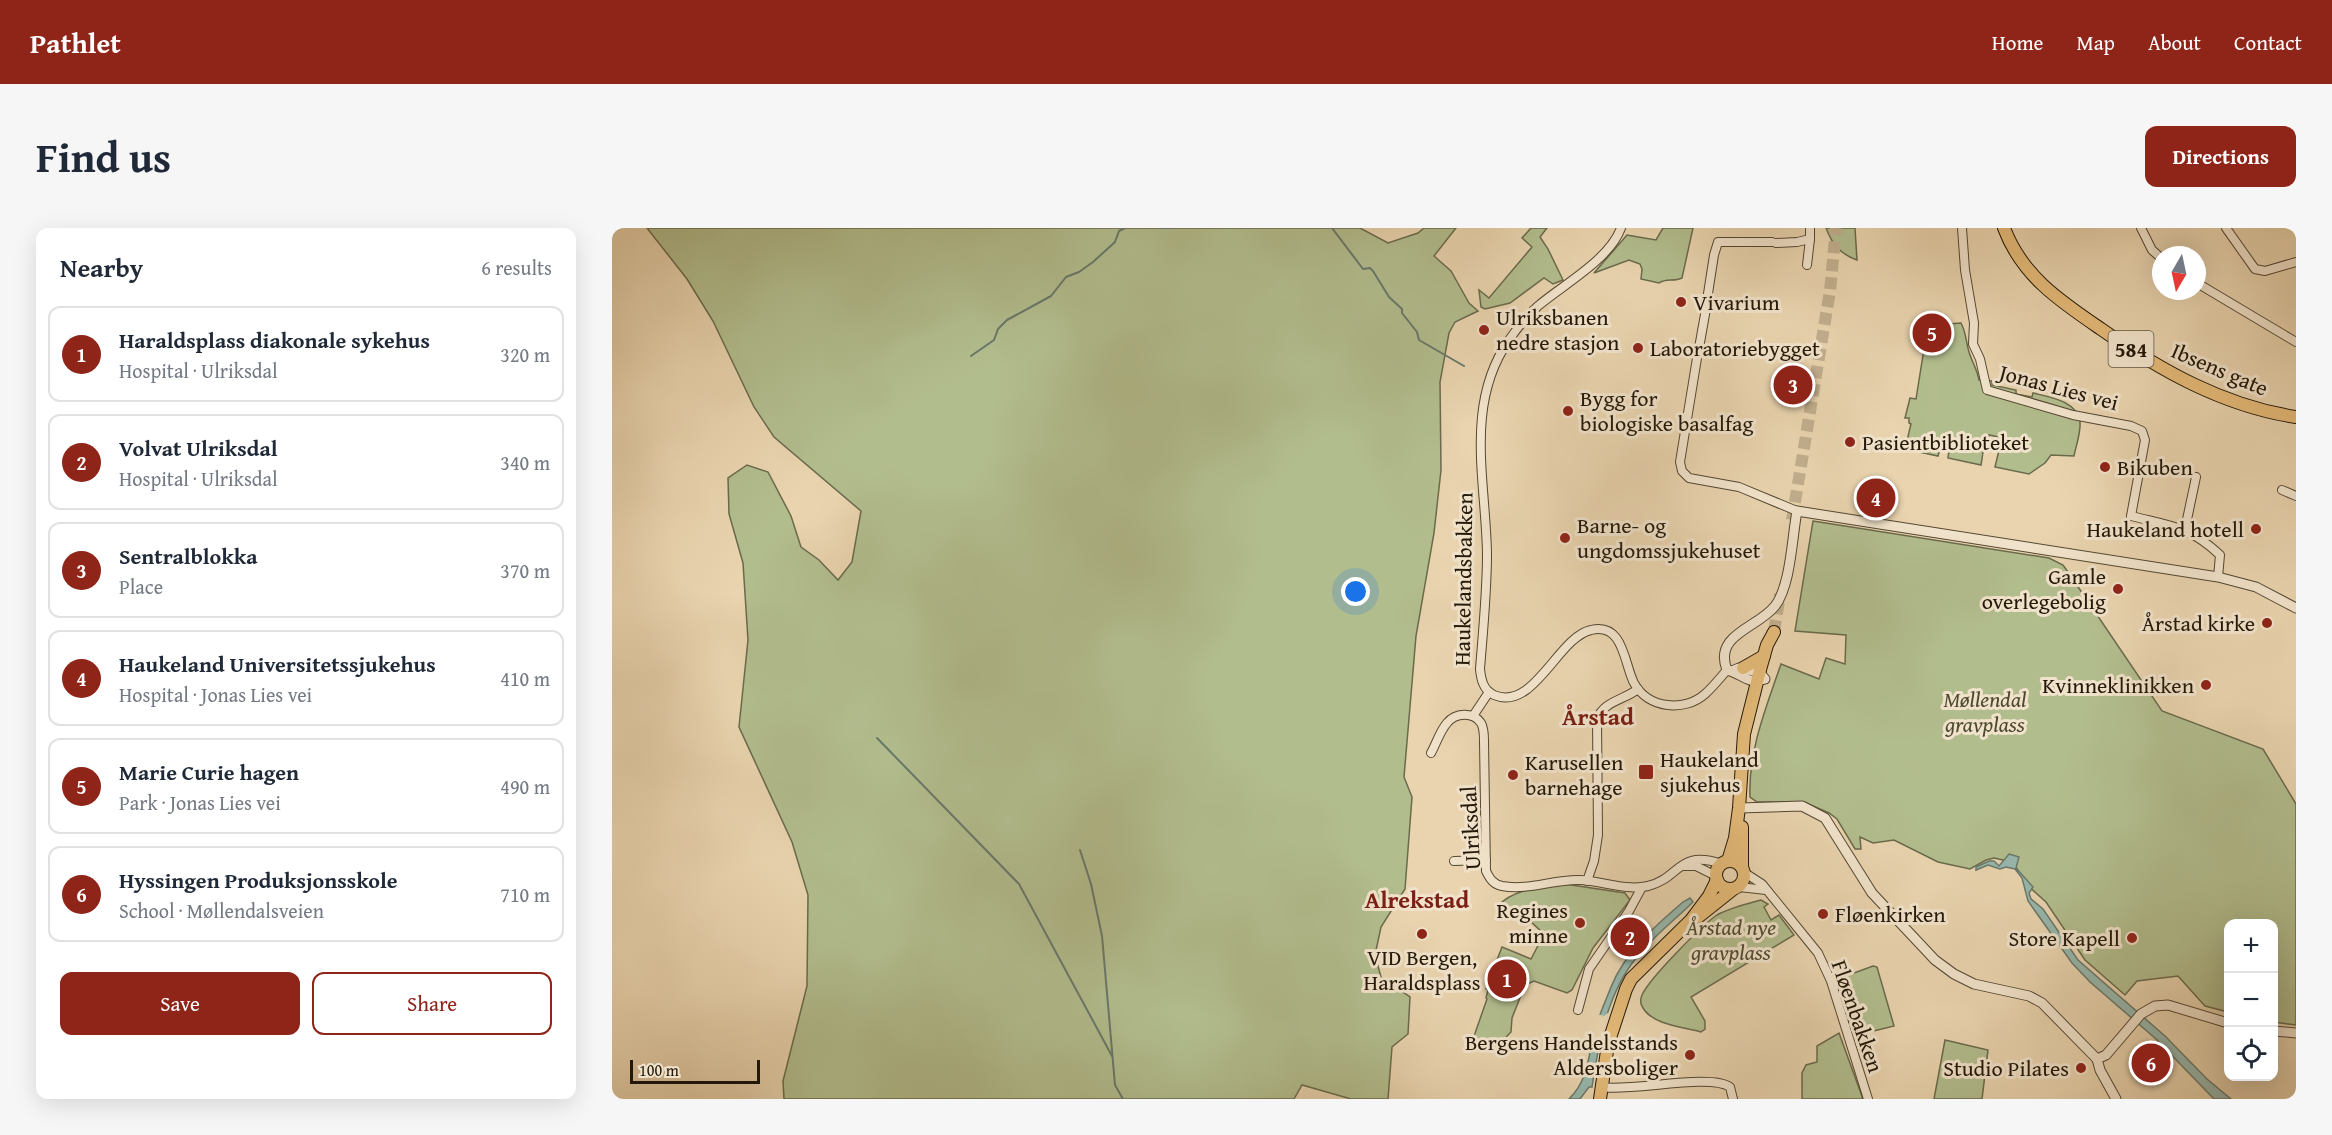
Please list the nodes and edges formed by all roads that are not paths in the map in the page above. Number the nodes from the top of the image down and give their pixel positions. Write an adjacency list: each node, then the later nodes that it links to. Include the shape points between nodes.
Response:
1 (1621, 228): 25 (street, Haukelandsbakken, via 1596,261 1523,321 1500,354 1486,391 1480,435 1487,554 1480,669)
2 (1810, 228): 7 (street)
3 (1962, 228): 18 (street, Jonas Lies vei, via 1973,344 1987,390 2142,431 2145,440 2132,516)
4 (2004, 228): 13 (main road, Ibsens gate / 584, via 2030,274 2067,306 2140,356 2224,398)
5 (2141, 228): 8 (street)
6 (2226, 228): 9 (street, via 2255,269 2265,271)
7 (1810, 239): 10 (street); 17 (street, via 1718,242 1680,462 1689,478 1747,490)
8 (2152, 250)
9 (2296, 262)
10 (1807, 265)
11 (2206, 287): 12 (street)
12 (2296, 342)
13 (2296, 417)
14 (2196, 477): 18 (street)
15 (2282, 490): 16 (street)
16 (2296, 496)
17 (1797, 511): 19 (street); 22 (street, via 1780,598 1763,618 1728,641 1724,652)
18 (2185, 529): 19 (street, Jonas Lies vei, via 2220,555)
19 (2218, 577): 20 (street, via 2256,587)
20 (2296, 608)
21 (1764, 656): 22 (main road); 23 (main road); 23 (main road, via 1774,632 1773,650)
22 (1734, 670): 23 (street); 24 (street, via 1706,694 1684,704 1659,704)
23 (1760, 678): 28 (main road, via 1742,747)
24 (1638, 689): 25 (street, Haukelandsbakken, via 1621,644 1609,632 1594,629 1578,636 1524,692 1507,698); 35 (street, via 1608,704 1597,718 1598,835)
25 (1489, 692): 26 (street)
26 (1473, 716): 27 (street, via 1460,715 1445,724); 30 (street, Ulriksdal, via 1481,723 1484,741)
27 (1431, 753)
28 (1739, 808): 31 (main road); 33 (main road); 44 (street, via 1796,806 1825,818 1872,893 1940,964 1963,980 2036,999)
29 (1454, 861): 30 (street)
30 (1486, 861): 35 (street, Ulriksdal, via 1492,882 1504,886)
31 (1725, 863): 32 (street, via 1695,859); 33 (main road, via 1736,862); 34 (main road)
32 (1682, 866): 34 (street, via 1696,866); 36 (street, via 1654,884)
33 (1743, 870): 37 (main road, via 1744,881); 38 (street, Fløenbakken)
34 (1717, 878): 37 (main road, via 1722,887); 39 (main road, via 1709,897)
35 (1587, 881): 36 (street, Ulriksdal)
36 (1641, 887): 40 (street, via 1589,969)
37 (1736, 888): 38 (street); 39 (main road)
38 (1766, 890): 47 (street, Fløenbakken, via 1814,948 1827,970)
39 (1691, 920): 45 (main road, via 1629,984 1608,1044)
40 (1578, 1010)
41 (2224, 1022): 44 (street, via 2168,1005 2151,1008 2137,1018 2106,1055)
42 (2278, 1031): 43 (street)
43 (2296, 1033)
44 (2097, 1059): 48 (street)
45 (1600, 1093): 46 (street, via 1696,1082 1726,1084)
46 (1733, 1099)
47 (1868, 1099)
48 (2116, 1099)

